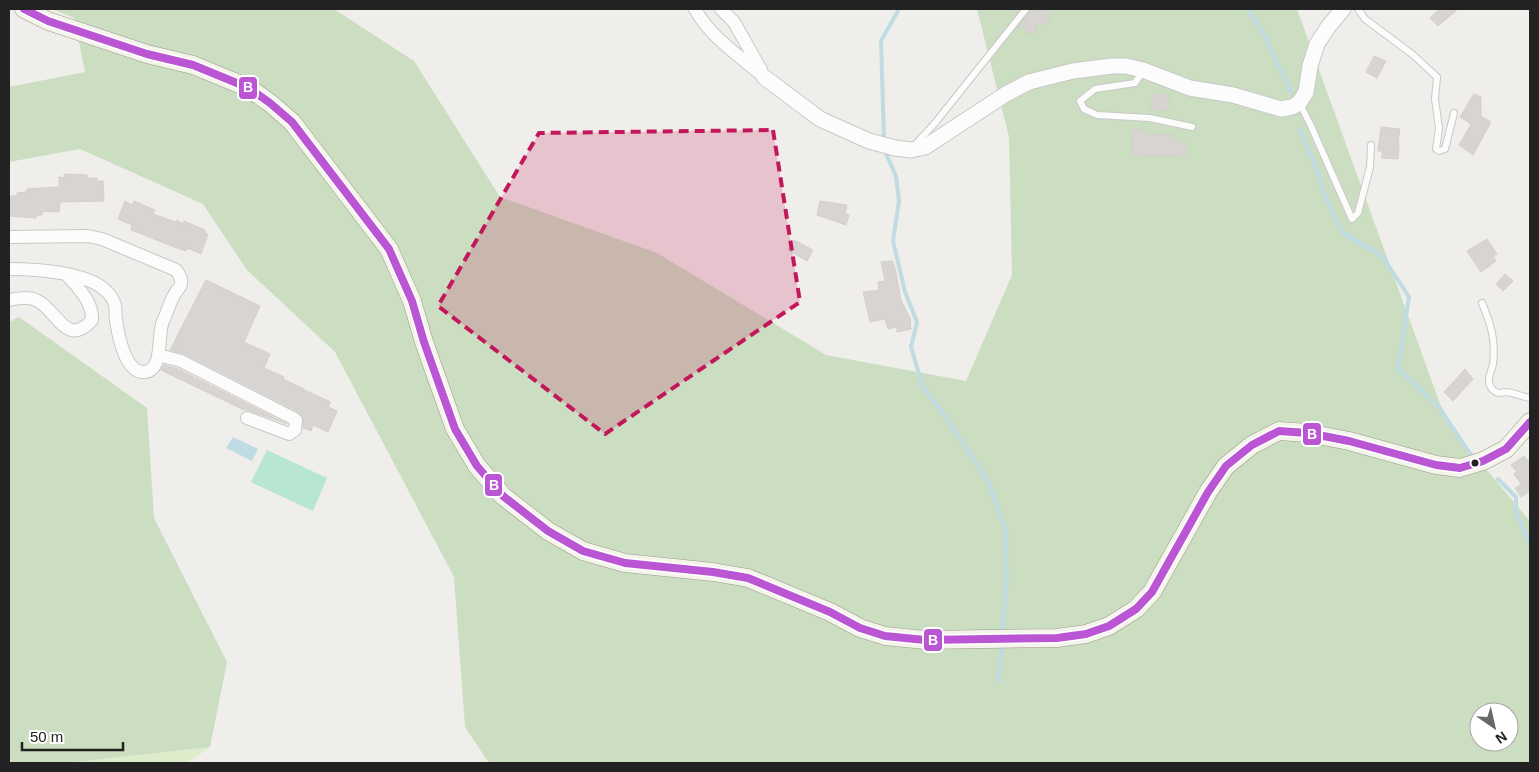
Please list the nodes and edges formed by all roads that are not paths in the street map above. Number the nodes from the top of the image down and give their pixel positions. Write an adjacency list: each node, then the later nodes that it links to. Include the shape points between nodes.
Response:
1 (24, 9): 22 (main road, via 101,40 194,65 248,88 292,122 389,249 412,301 455,429 477,466 503,496 548,531 583,551 626,563 748,578 885,636 945,640 1057,638 1086,634 1109,626 1136,609 1152,592 1226,466 1279,431 1308,432 1436,465 1460,468 1506,449)
2 (695, 9): 8 (street, via 719,39)
3 (721, 9): 8 (street, via 734,22)
4 (1026, 9): 13 (lane, via 935,124)
5 (1343, 9): 9 (street, via 1318,44)
6 (1358, 9): 10 (lane, via 1437,77 1438,152 1445,149)
7 (1143, 70): 9 (street, via 1190,88 1260,101 1281,109 1292,107); 11 (lane, via 1135,83 1094,89 1080,101 1084,109 1097,115 1150,118); 13 (street, via 1112,66 1029,82 925,147)
8 (764, 77): 13 (street, via 820,119 869,141)
9 (1302, 97): 12 (lane, via 1352,219 1358,213)
10 (1454, 113)
11 (1192, 126)
12 (1372, 145)
13 (910, 150)
14 (9, 237): 19 (street, via 88,236 176,270 181,286 161,326)
15 (9, 269): 16 (street, via 39,269)
16 (67, 275): 17 (street, via 92,310 92,320 85,328 70,330 36,300); 19 (street, via 89,280 107,292 115,304 115,318 130,365 137,371 146,372 153,369)
17 (9, 300)
18 (1482, 303): 20 (lane, via 1494,340 1488,382 1498,393 1508,392)
19 (158, 355): 21 (street, via 181,362 291,416 296,420 295,430 289,434)
20 (1530, 398)
21 (246, 418)
22 (1530, 422)

